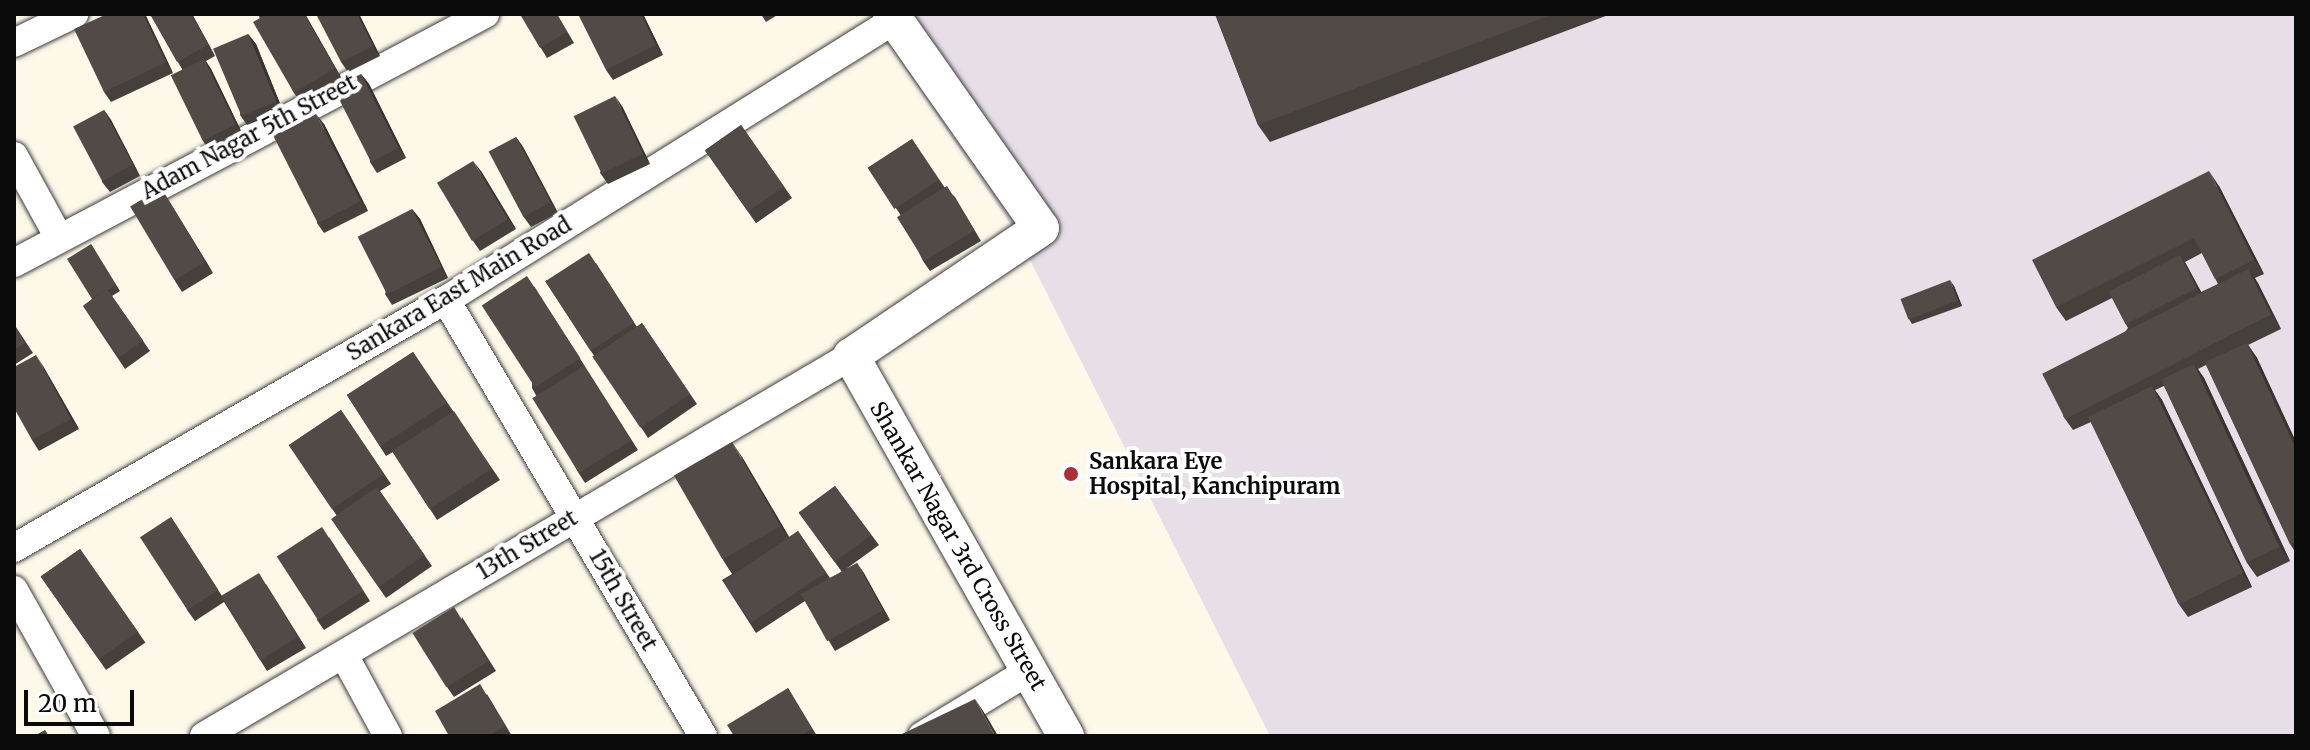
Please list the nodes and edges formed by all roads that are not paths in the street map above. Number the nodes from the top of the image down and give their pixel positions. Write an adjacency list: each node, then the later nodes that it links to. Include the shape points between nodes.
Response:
1 (74, 14): 4 (street)
2 (485, 14): 6 (street, Adam Nagar 5th Street)
3 (894, 17): 8 (street, Sankara East Main Road); 9 (street, via 1041,228)
4 (14, 43)
5 (14, 156): 6 (street)
6 (58, 236): 7 (street, Adam Nagar 5th Street)
7 (14, 263)
8 (446, 300): 10 (street, 15th Street); 11 (street, Sankara East Main Road)
9 (851, 356): 10 (street, 13th Street); 14 (street, Shankar Nagar 3rd Cross Street)
10 (574, 517): 13 (street, 13th Street); 18 (street, 15th Street)
11 (14, 548)
12 (14, 590): 15 (street)
13 (344, 655): 16 (street, 13th Street); 17 (street)
14 (1029, 671): 19 (street); 20 (street, Shankar Nagar 3rd Cross Street)
15 (96, 736)
16 (204, 736)
17 (388, 736)
18 (703, 736)
19 (922, 736)
20 (1066, 736)

